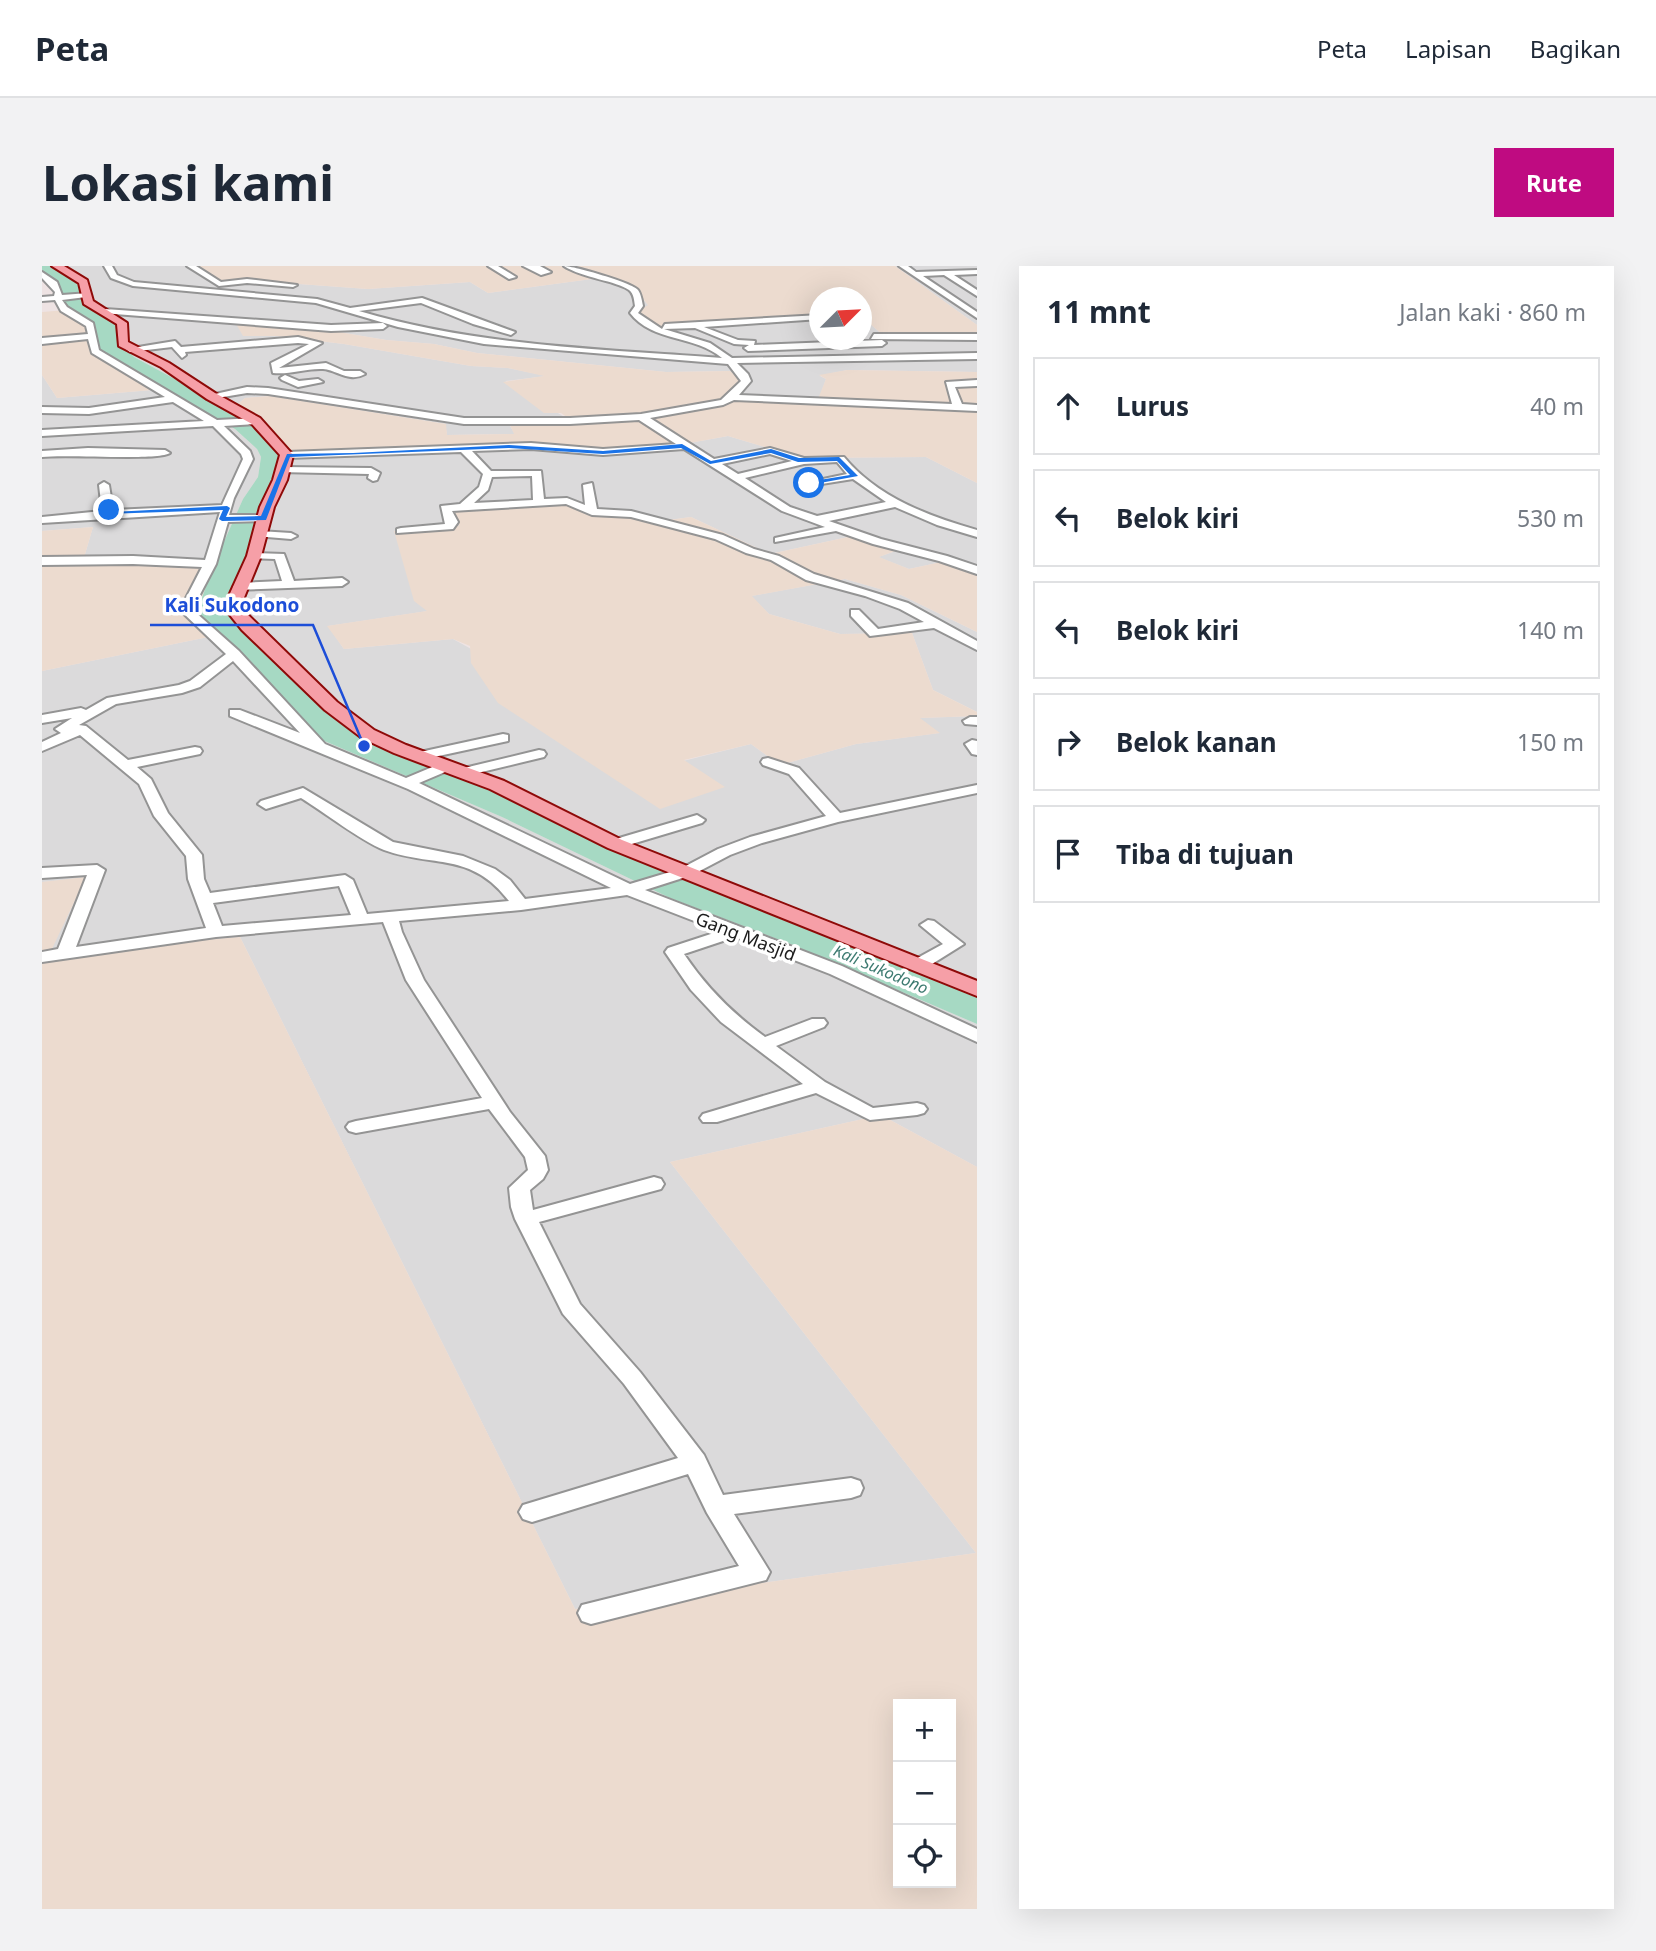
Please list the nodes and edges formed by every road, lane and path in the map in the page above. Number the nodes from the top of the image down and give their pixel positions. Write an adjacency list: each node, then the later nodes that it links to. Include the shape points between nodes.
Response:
1 (57, 266): 25 (main road, via 84,282)
2 (108, 266): 20 (street, via 115,278)
3 (191, 266): 17 (street)
4 (492, 266): 15 (street)
5 (527, 266): 6 (street, via 547,272)
6 (534, 266)
7 (568, 266): 42 (street, via 635,290 636,317)
8 (903, 266): 14 (street)
9 (934, 266): 12 (street)
10 (967, 266): 11 (street)
11 (976, 272): 12 (street)
12 (944, 273): 14 (street); 21 (street)
13 (42, 274): 16 (street)
14 (915, 274): 27 (street)
15 (512, 277)
16 (54, 284): 18 (street); 24 (street)
17 (219, 284): 19 (street); 20 (street)
18 (42, 285)
19 (293, 285)
20 (180, 290): 22 (street); 23 (street)
21 (977, 294)
22 (147, 296)
23 (268, 296): 31 (street, via 259,303); 32 (street)
24 (58, 297): 25 (street); 26 (street); 52 (street, via 64,309 90,325)
25 (87, 298): 29 (main road)
26 (42, 299)
27 (953, 300): 28 (street); 33 (street)
28 (977, 300)
29 (105, 306): 34 (street); 68 (main road, via 122,323 121,340)
30 (180, 306): 34 (street, via 207,313)
31 (262, 306)
32 (349, 310): 38 (street); 49 (street, via 422,300)
33 (977, 316)
34 (198, 318): 41 (street)
35 (788, 318): 36 (street); 37 (street); 43 (street)
36 (809, 318)
37 (762, 320): 39 (street); 46 (street)
38 (375, 322): 41 (street); 44 (street); 51 (street); 69 (street, via 484,341)
39 (732, 322): 40 (street); 47 (street)
40 (691, 325): 42 (street); 50 (street)
41 (318, 327): 44 (street)
42 (654, 327): 70 (street)
43 (797, 327)
44 (331, 328): 51 (street)
45 (72, 329): 48 (street)
46 (771, 329)
47 (741, 331): 50 (street); 64 (street)
48 (42, 332)
49 (511, 332)
50 (712, 332): 64 (street)
51 (344, 333): 62 (street)
52 (93, 336): 61 (street); 86 (street, via 95,351 105,359)
53 (806, 336): 60 (street)
54 (780, 337): 67 (street)
55 (872, 337): 56 (street)
56 (875, 337): 57 (street); 74 (street)
57 (926, 337): 58 (street); 66 (street)
58 (961, 337): 59 (street); 71 (street)
59 (977, 337)
60 (809, 339)
61 (42, 341)
62 (318, 343): 72 (street, via 298,340); 77 (street)
63 (626, 344): 69 (street)
64 (755, 345): 67 (street); 70 (street)
65 (809, 345): 67 (street)
66 (935, 345)
67 (789, 346)
68 (130, 349): 72 (street, via 173,344); 76 (main road)
69 (584, 351): 75 (street)
70 (719, 351): 75 (street)
71 (977, 354): 74 (street)
72 (183, 356): 76 (street)
73 (335, 357): 77 (street)
74 (901, 357): 75 (street); 78 (street)
75 (728, 361): 85 (street, via 747,379)
76 (165, 365): 84 (main road)
77 (278, 367): 79 (street, via 326,366 342,374); 81 (street, via 296,384)
78 (907, 368)
79 (360, 374)
80 (977, 383): 89 (street, via 949,384)
81 (321, 384): 83 (street)
82 (900, 392): 87 (street)
83 (282, 393): 84 (street, via 253,390); 95 (street)
84 (211, 396): 97 (main road)
85 (731, 397): 87 (street); 94 (street)
86 (174, 399): 92 (street); 98 (street)
87 (903, 405): 89 (street)
88 (454, 407): 95 (street)
89 (958, 407): 90 (street)
90 (977, 408)
91 (42, 410): 92 (street)
92 (89, 411): 99 (street)
93 (501, 412): 96 (street)
94 (642, 418): 96 (street); 102 (street)
95 (464, 421): 96 (street)
96 (509, 421)
97 (255, 422): 98 (street); 111 (main road)
98 (221, 425): 101 (street); 127 (street, via 248,459 229,498)
99 (88, 431): 100 (street); 101 (street)
100 (46, 433): 104 (street)
101 (134, 437): 108 (street)
102 (682, 446): 105 (street); 112 (street)
103 (464, 449): 105 (street, via 531,446); 111 (street); 113 (street)
104 (57, 451): 107 (street); 108 (street)
105 (592, 452): 109 (street)
106 (165, 453): 108 (street)
107 (42, 454)
108 (126, 455)
109 (583, 461)
110 (804, 461): 112 (street, via 771,451); 114 (street, via 839,459); 115 (street)
111 (285, 463): 116 (street, via 371,471); 130 (main road)
112 (710, 463): 115 (street)
113 (488, 474): 120 (street, via 537,473); 123 (street, via 484,488)
114 (855, 476): 117 (street); 121 (street)
115 (737, 477): 125 (street)
116 (373, 478)
117 (809, 483)
118 (104, 485): 126 (street)
119 (588, 485): 124 (street)
120 (540, 502): 123 (street); 124 (street, via 571,502)
121 (897, 503): 129 (street); 133 (street)
122 (828, 505): 125 (street)
123 (464, 506): 132 (street, via 445,508 452,522 449,527)
124 (592, 512): 144 (street, via 631,514 719,537 810,577 904,606)
125 (796, 512): 129 (street)
126 (108, 514): 127 (street); 128 (street)
127 (227, 515): 130 (street); 138 (street)
128 (42, 520)
129 (815, 520): 131 (street)
130 (261, 523): 134 (street); 136 (main road)
131 (836, 528): 135 (street); 139 (street)
132 (401, 531)
133 (977, 534)
134 (291, 536)
135 (779, 540)
136 (254, 556): 141 (street, via 280,556); 142 (main road)
137 (42, 561): 138 (street)
138 (210, 564): 146 (street, via 188,612)
139 (974, 567)
140 (342, 582): 141 (street)
141 (289, 585): 142 (street)
142 (239, 587): 156 (main road, via 233,606 237,617 331,706 355,726)
143 (855, 613): 144 (street, via 875,633)
144 (934, 624): 145 (street)
145 (977, 646)
146 (237, 658): 147 (street, via 182,689 117,699); 153 (street)
147 (93, 710): 149 (street); 150 (street)
148 (235, 713): 153 (street, Gang Masjid)
149 (42, 719)
150 (42, 738)
151 (503, 738): 156 (street)
152 (42, 747): 158 (street, via 80,729)
153 (320, 747): 160 (street, Gang Masjid)
154 (195, 751): 158 (street)
155 (539, 754): 159 (street)
156 (420, 756): 159 (main road)
157 (768, 762): 163 (street, via 794,771)
158 (127, 765): 169 (street, via 146,782 162,816 194,855)
159 (452, 768): 160 (street); 165 (main road, via 497,785)
160 (409, 782): 168 (street, Gang Masjid)
161 (977, 789): 163 (street)
162 (265, 803): 170 (street, via 303,793 388,846 457,859 489,872)
163 (836, 818): 167 (street, via 756,840)
164 (697, 820): 165 (street)
165 (615, 844): 167 (main road)
166 (42, 873): 176 (street, via 97,870)
167 (684, 873): 168 (street); 178 (main road)
168 (632, 889): 170 (street); 174 (street, Gang Masjid)
169 (204, 899): 172 (street, via 344,880); 175 (street)
170 (521, 905): 171 (street)
171 (390, 916): 172 (street); 184 (street, via 415,979)
172 (361, 919): 175 (street)
173 (928, 925): 178 (street, via 955,944)
174 (736, 931): 181 (street, Gang Masjid, via 835,970); 182 (street, via 674,952 727,1018)
175 (216, 932): 176 (street)
176 (65, 954): 177 (street)
177 (42, 957)
178 (918, 965): 179 (main road)
179 (977, 989)
180 (818, 1023): 182 (street)
181 (977, 1036)
182 (762, 1045): 183 (street)
183 (818, 1086): 185 (street, via 870,1114); 186 (street)
184 (494, 1102): 187 (street); 189 (street, via 537,1163 536,1174 519,1188)
185 (917, 1109)
186 (710, 1118)
187 (356, 1127)
188 (654, 1184): 189 (street)
189 (526, 1219): 190 (street, via 571,1308 632,1378)
190 (695, 1462): 192 (street); 193 (street)
191 (851, 1488): 192 (street)
192 (716, 1506): 194 (street, via 757,1572)
193 (532, 1512)
194 (591, 1613)

